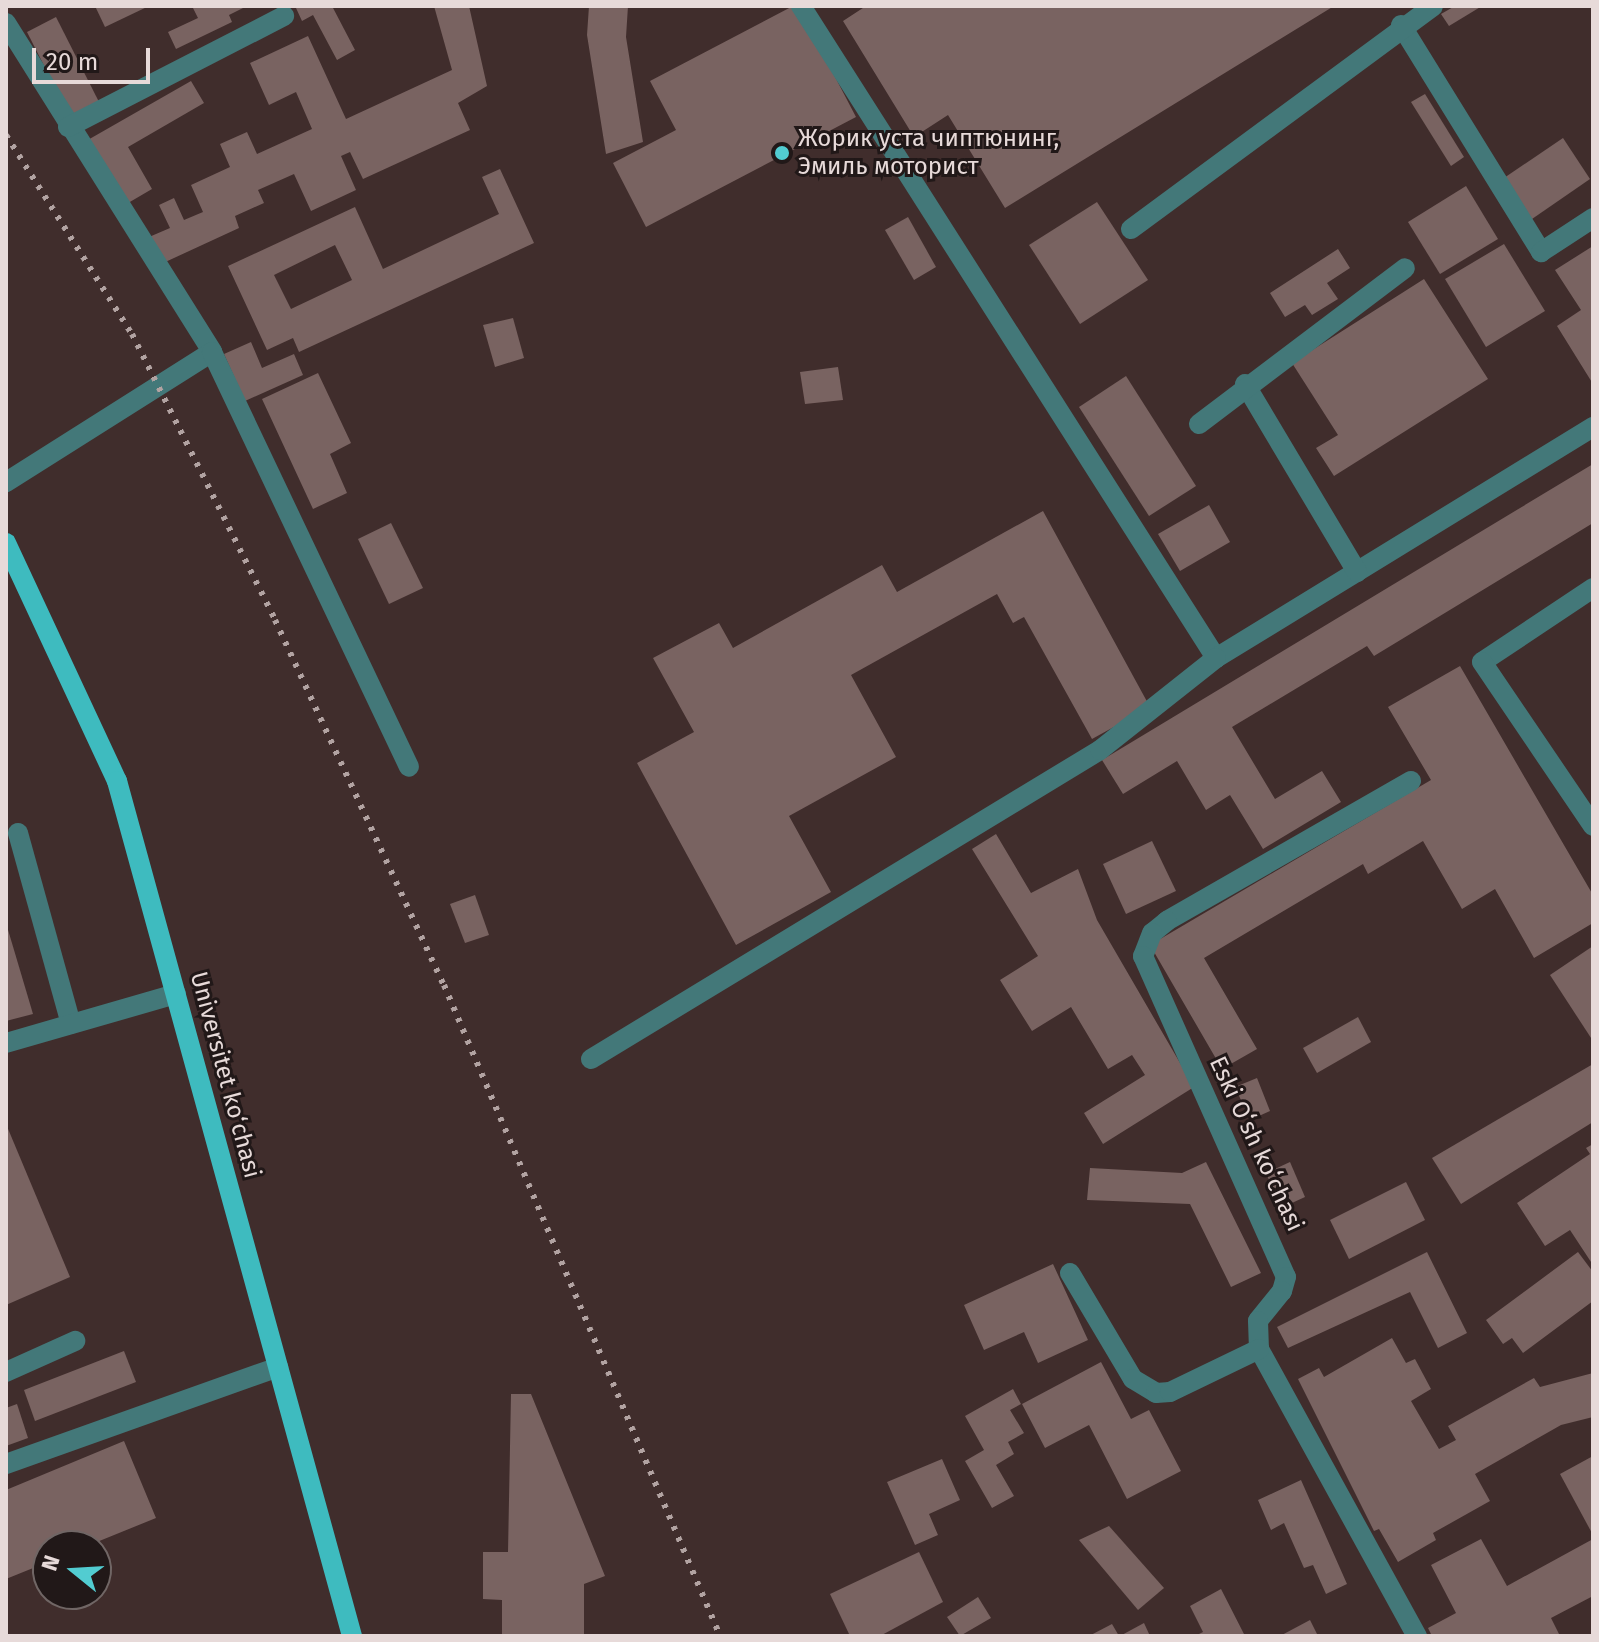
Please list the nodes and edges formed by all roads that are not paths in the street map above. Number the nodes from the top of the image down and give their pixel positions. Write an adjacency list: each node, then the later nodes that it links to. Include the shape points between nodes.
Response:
1 (801, 6): 18 (street)
2 (1433, 6): 5 (street)
3 (284, 16): 6 (street)
4 (6, 23): 6 (street)
5 (1401, 25): 7 (street, via 1541,252); 8 (street)
6 (68, 127): 10 (street)
7 (1593, 218)
8 (1131, 229)
9 (1405, 268): 11 (street)
10 (212, 352): 14 (street); 19 (street)
11 (1245, 384): 12 (street); 16 (street)
12 (1199, 424)
13 (1593, 427): 16 (street)
14 (6, 482)
15 (6, 543): 23 (main road, Universitet kо‘chasi, via 117,781)
16 (1357, 572): 18 (street)
17 (1593, 588): 21 (street, via 1482,662)
18 (1216, 658): 26 (street, via 1100,750)
19 (409, 767)
20 (1411, 781): 29 (street, Eski Oʻsh koʻchasi, via 1167,921 1152,933 1143,956 1286,1277 1282,1291 1258,1321)
21 (1593, 826)
22 (18, 833): 24 (street)
23 (176, 994): 24 (street); 30 (main road, Universitet kо‘chasi)
24 (71, 1024): 25 (street)
25 (6, 1043)
26 (591, 1059)
27 (1070, 1273): 29 (street, via 1141,1387 1170,1392)
28 (75, 1341): 31 (street)
29 (1259, 1349): 34 (street)
30 (278, 1367): 32 (street); 33 (main road, Universitet kо‘chasi)
31 (6, 1372)
32 (6, 1464)
33 (352, 1636)
34 (1417, 1636)

